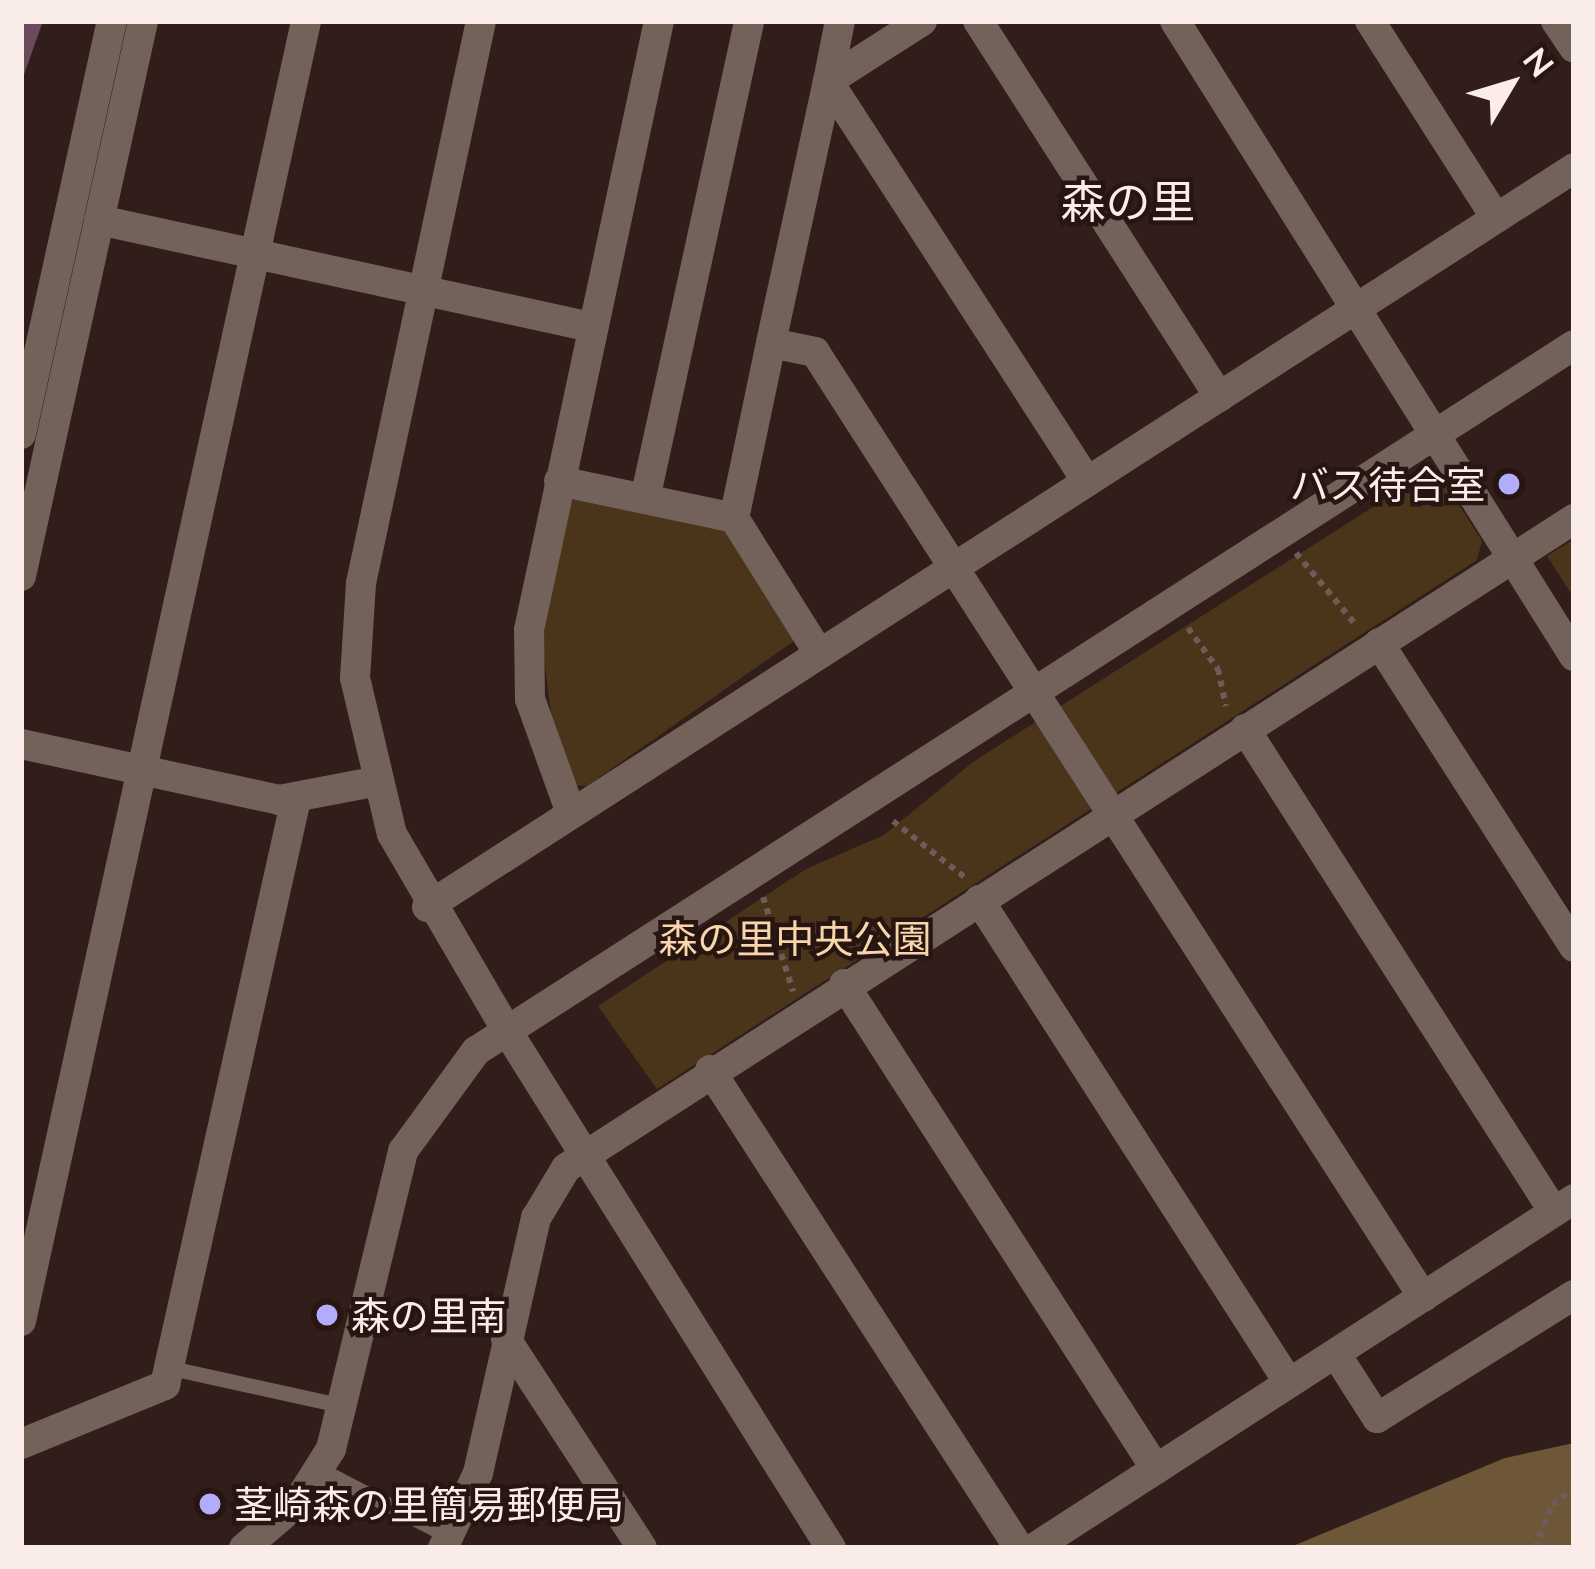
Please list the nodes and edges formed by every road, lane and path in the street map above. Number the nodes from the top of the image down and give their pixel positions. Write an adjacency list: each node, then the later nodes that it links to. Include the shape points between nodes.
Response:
1 (112, 21): 26 (street)
2 (142, 21): 17 (street)
3 (306, 21): 18 (street)
4 (481, 21): 19 (street)
5 (659, 21): 21 (street)
6 (749, 21): 29 (street)
7 (840, 21): 14 (street)
8 (922, 21): 14 (street)
9 (978, 21): 24 (street)
10 (1175, 21): 20 (street)
11 (1370, 21): 16 (street)
12 (1556, 21): 13 (street)
13 (1574, 49)
14 (828, 81): 22 (street); 28 (street)
15 (1574, 168): 16 (street)
16 (1496, 218): 20 (street)
17 (99, 220): 18 (street); 35 (street)
18 (255, 255): 19 (street); 43 (street)
19 (422, 290): 21 (street); 44 (street, via 355,633)
20 (1360, 308): 24 (street); 25 (street)
21 (591, 327): 27 (street)
22 (771, 343): 30 (street); 34 (street, via 815,352)
23 (1574, 345): 25 (street)
24 (1219, 397): 28 (street)
25 (1436, 432): 33 (street); 40 (street)
26 (21, 434)
27 (559, 481): 29 (street); 46 (street, via 528,664 538,734)
28 (1087, 482): 34 (street)
29 (645, 499): 30 (street)
30 (734, 518): 38 (street)
31 (1574, 519): 33 (street)
32 (1294, 548): 37 (path)
33 (1511, 559): 37 (street); 39 (street)
34 (952, 568): 38 (street); 40 (street)
35 (21, 576)
36 (1182, 621): 41 (path)
37 (1374, 646): 41 (street); 52 (street)
38 (818, 652): 46 (street)
39 (1574, 656)
40 (1032, 690): 47 (street); 55 (street)
41 (1245, 729): 47 (street); 58 (street)
42 (21, 744): 43 (street)
43 (141, 770): 45 (street); 61 (street)
44 (373, 782): 45 (street); 51 (street)
45 (296, 799): 64 (street)
46 (571, 812): 51 (street)
47 (1111, 814): 50 (street); 60 (street)
48 (893, 821): 50 (path, via 920,852 959,867)
49 (762, 891): 54 (path, via 779,968)
50 (976, 902): 53 (street); 65 (street)
51 (428, 907): 55 (street)
52 (1574, 946)
53 (844, 984): 54 (street); 68 (street)
54 (808, 1008): 56 (street)
55 (504, 1026): 57 (street); 66 (street, via 446,1084 403,1151)
56 (710, 1070): 57 (street); 75 (street)
57 (583, 1154): 62 (street, via 542,1200); 74 (street)
58 (1564, 1206): 60 (street)
59 (1574, 1295): 63 (street, via 1377,1418)
60 (1423, 1298): 63 (street)
61 (22, 1312)
62 (506, 1339): 71 (street, via 478,1474); 73 (street)
63 (1336, 1354): 65 (street)
64 (171, 1368): 66 (lane); 67 (street, via 145,1400)
65 (1289, 1383): 68 (street)
66 (345, 1406): 69 (street)
67 (21, 1444)
68 (1156, 1469): 76 (street)
69 (321, 1470): 71 (lane); 72 (street)
70 (1574, 1488): 77 (path, via 1552,1505)
71 (450, 1544)
72 (244, 1548)
73 (642, 1548)
74 (831, 1548)
75 (1019, 1548)
76 (1034, 1548)
77 (1535, 1548)

